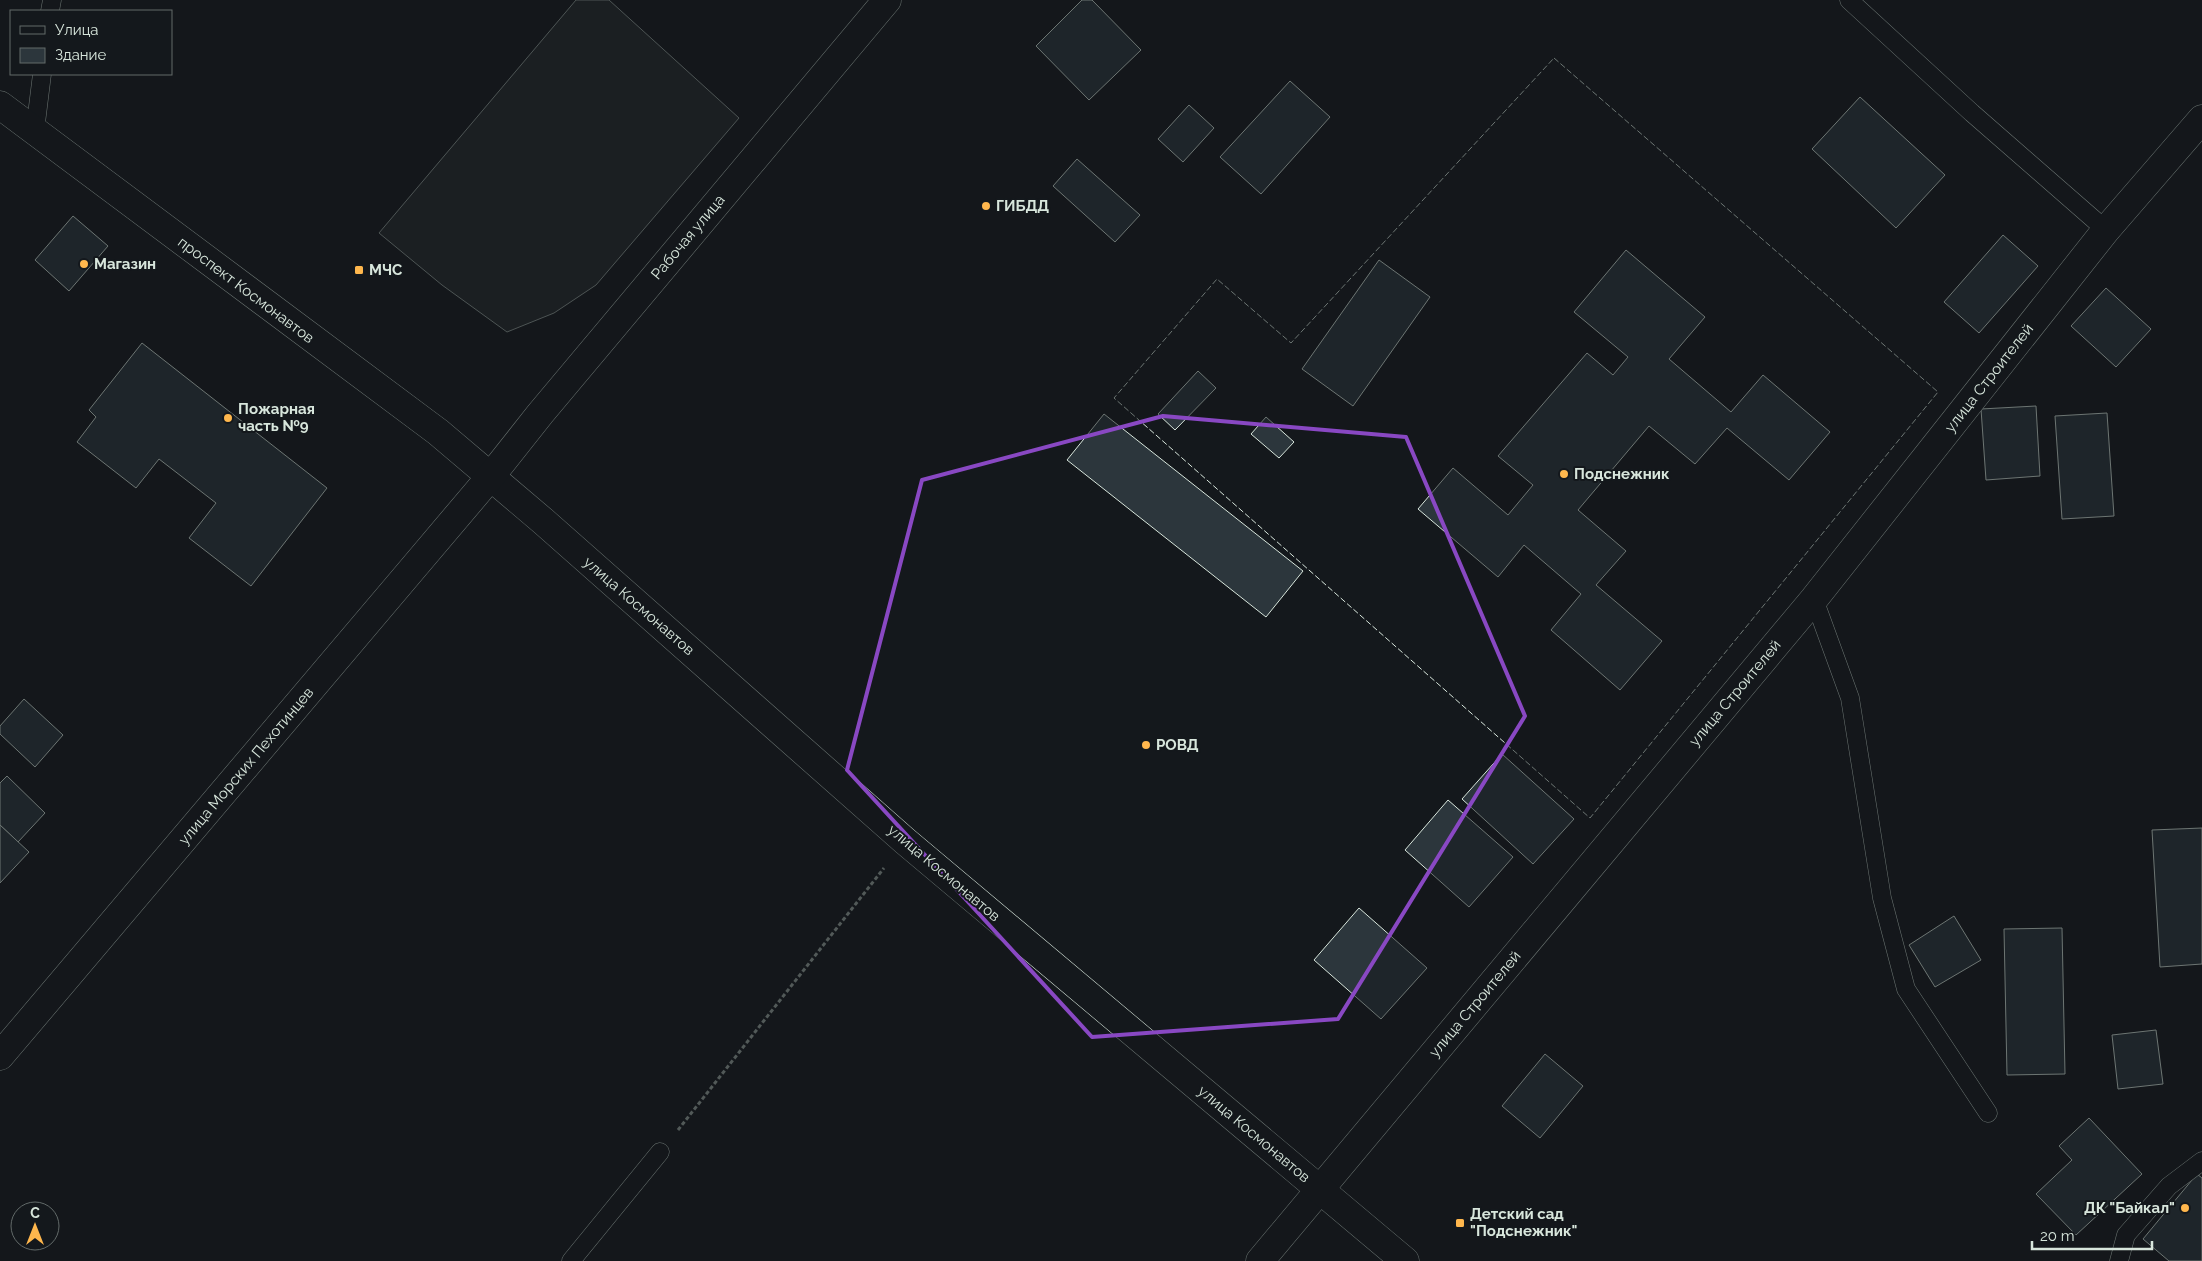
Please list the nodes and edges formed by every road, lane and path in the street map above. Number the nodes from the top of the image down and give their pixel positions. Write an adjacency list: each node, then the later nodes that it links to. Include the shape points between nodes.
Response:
1 (887, 0): 8 (street, Рабочая улица)
2 (1849, 0): 7 (lane)
3 (42, 75): 6 (lane)
4 (0, 105): 6 (street, проспект Космонавтов)
5 (2202, 119): 7 (street, улица Строителей)
6 (35, 131): 8 (street, проспект Космонавтов, via 430,426)
7 (2106, 230): 9 (street, улица Строителей)
8 (491, 476): 10 (street, улица Космонавтов); 11 (street, улица Морских Пехотинцев)
9 (1814, 599): 12 (lane, via 1850,698 1882,898 1906,989); 15 (street, улица Строителей)
10 (905, 841): 13 (path); 15 (street, улица Космонавтов)
11 (0, 1056)
12 (1988, 1113)
13 (660, 1152): 16 (lane)
14 (2202, 1161): 19 (lane, via 2169,1186 2126,1236)
15 (1320, 1190): 17 (street, улица Строителей); 18 (street, улица Космонавтов)
16 (571, 1261)
17 (1260, 1261)
18 (1405, 1261)
19 (2119, 1261)

